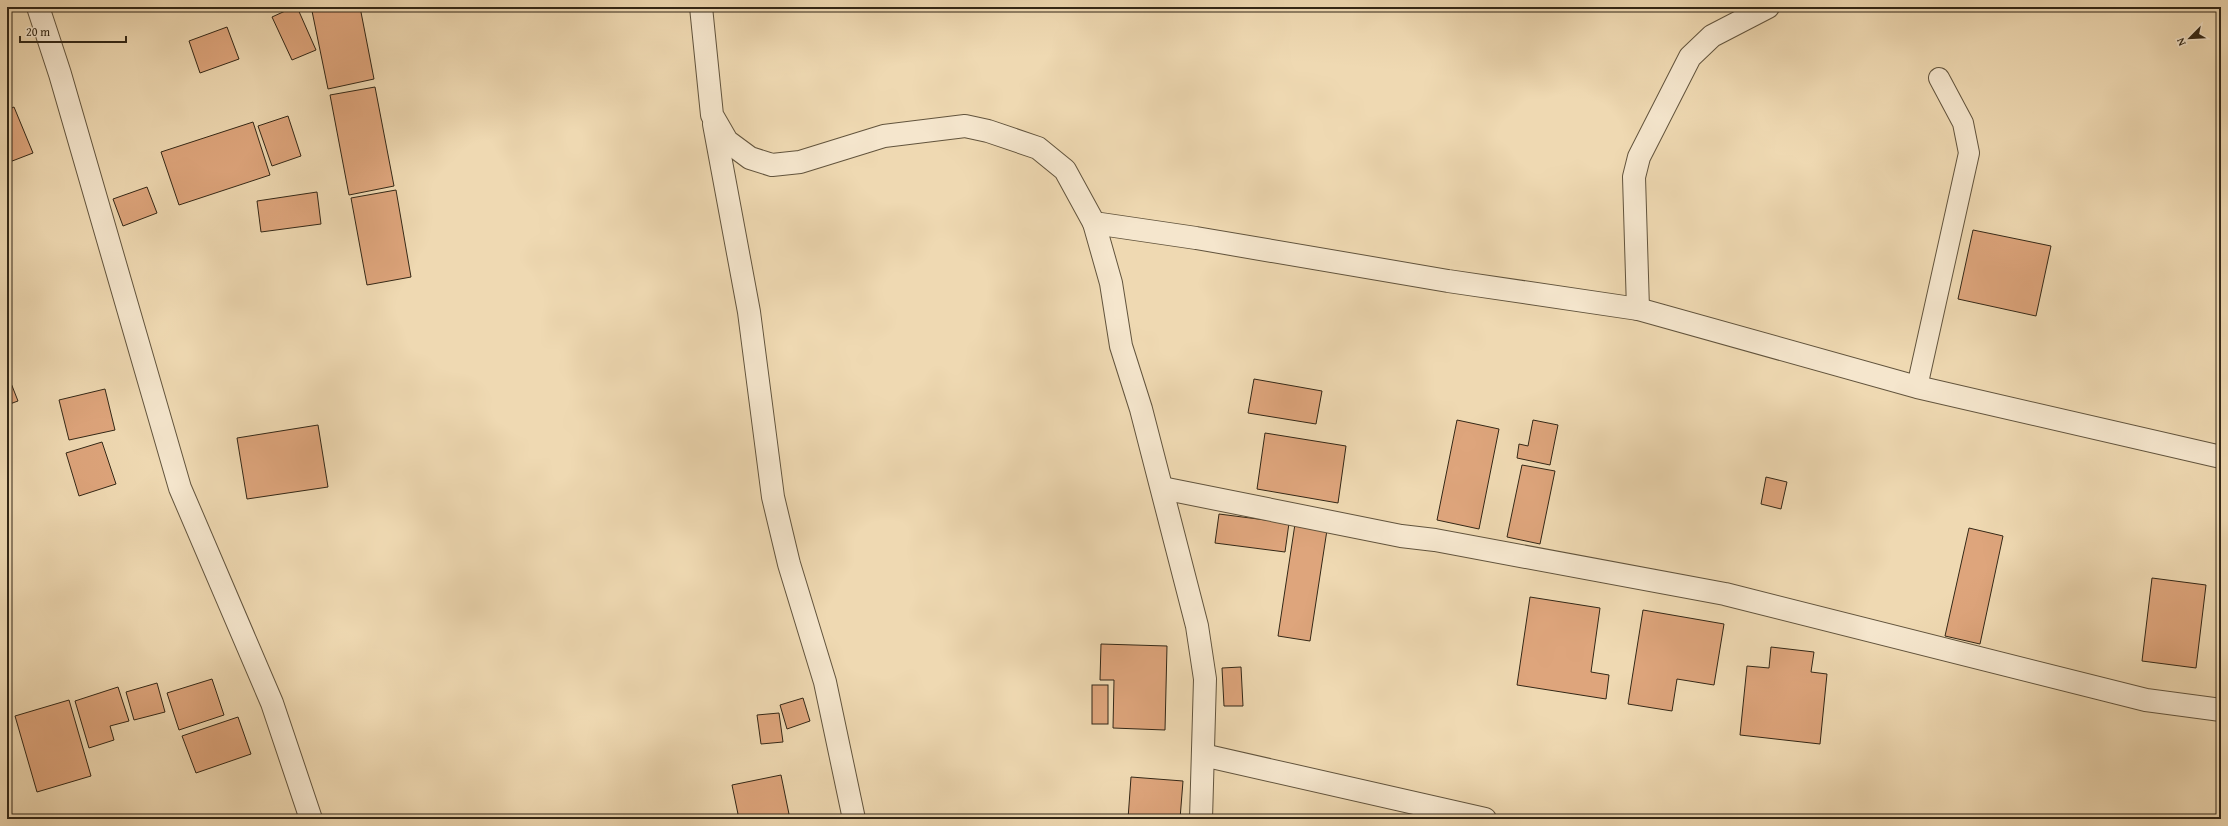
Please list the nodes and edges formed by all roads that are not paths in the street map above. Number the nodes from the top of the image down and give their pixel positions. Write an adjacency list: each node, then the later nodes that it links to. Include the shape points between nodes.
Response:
1 (38, 7): 13 (street, via 60,74 180,488 272,703)
2 (701, 7): 5 (street)
3 (1768, 7): 7 (street, via 1712,36 1690,57 1639,157 1634,177)
4 (1939, 78): 8 (lane, via 1963,123 1969,153)
5 (712, 115): 6 (street, via 727,141 750,158 772,165 800,162 884,136 965,126 988,131 1038,148 1065,170); 14 (street, via 749,312 772,497 789,564 825,682)
6 (1094, 223): 7 (street, via 1448,282); 10 (street, via 1111,283 1121,346)
7 (1638, 309): 8 (street)
8 (1917, 387): 9 (street)
9 (2221, 457)
10 (1162, 488): 11 (street, via 1393,534 1725,594 2146,700); 12 (street, via 1197,626 1205,679)
11 (2221, 710)
12 (1203, 755): 15 (street); 16 (street)
13 (311, 819)
14 (854, 819)
15 (1202, 819)
16 (1485, 819)

